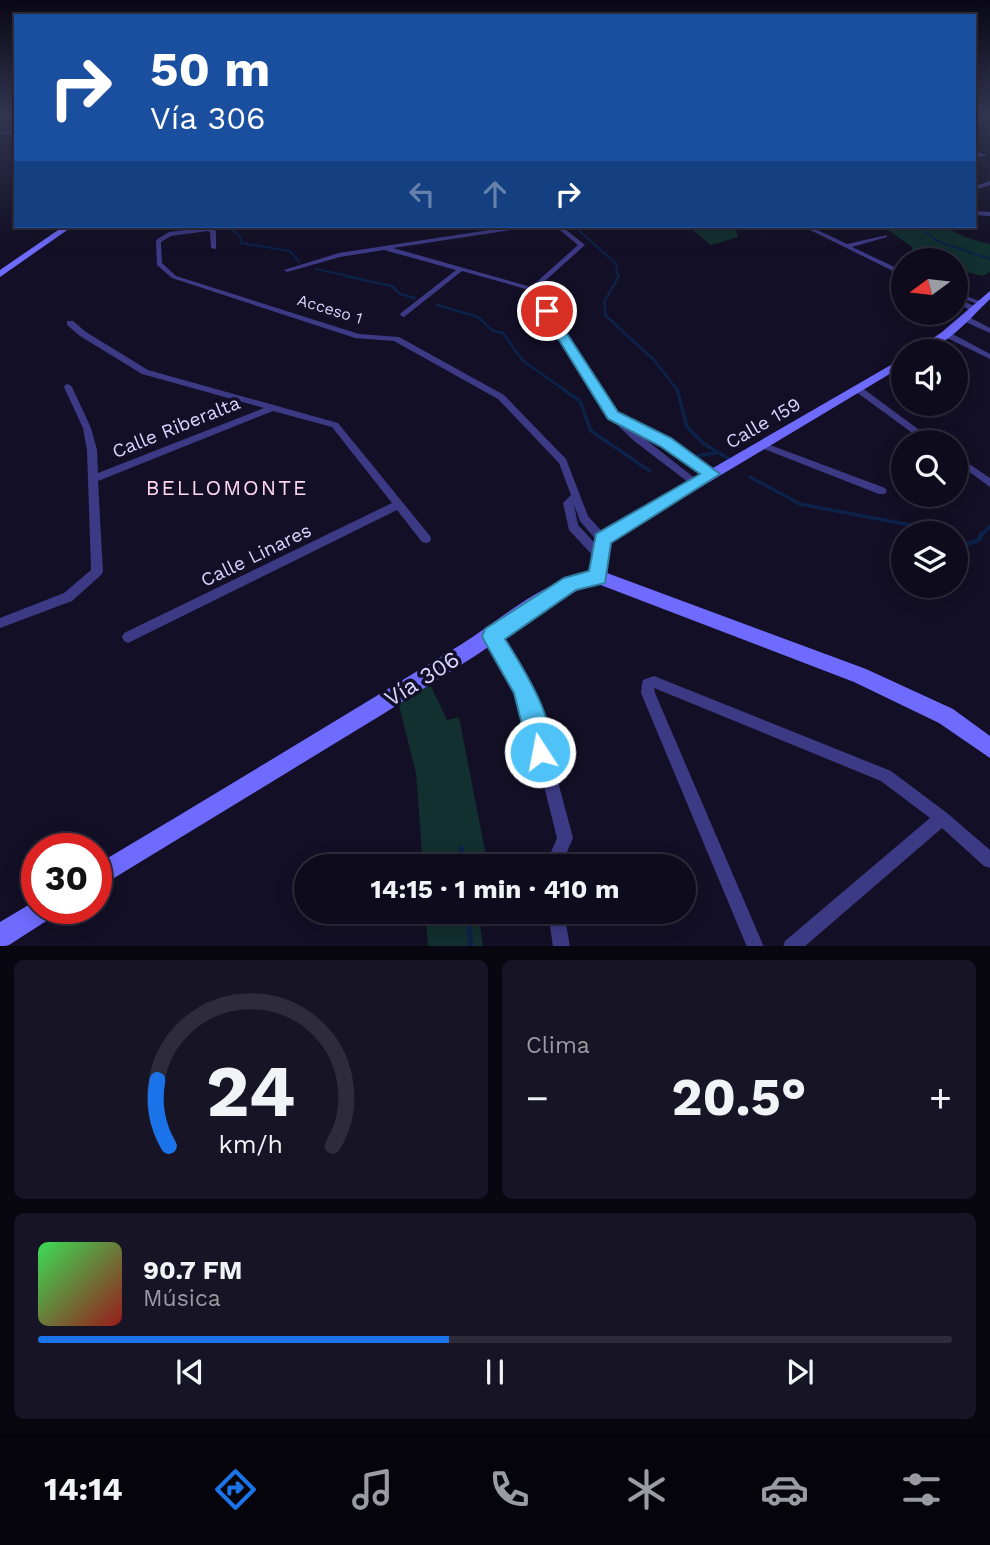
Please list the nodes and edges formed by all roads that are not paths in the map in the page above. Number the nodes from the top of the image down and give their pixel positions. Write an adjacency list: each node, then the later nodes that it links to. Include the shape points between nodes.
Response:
1 (66, 228): 12 (street)
2 (512, 228): 8 (street)
3 (561, 228): 13 (street, via 582,245)
4 (809, 228): 6 (street)
5 (885, 236): 6 (street)
6 (848, 246): 10 (street)
7 (214, 248): 40 (street, Acceso 1, via 209,229 169,234 158,241 159,264 174,277 358,336 396,339 501,397 563,461)
8 (384, 248): 9 (street); 11 (street)
9 (461, 269): 13 (street); 19 (street)
10 (891, 269)
11 (287, 270)
12 (0, 274)
13 (533, 289): 31 (street)
14 (990, 294): 17 (street)
15 (968, 301): 17 (street)
16 (968, 303): 17 (street)
17 (977, 306): 18 (street)
18 (968, 314)
19 (404, 315)
20 (968, 320): 23 (street)
21 (70, 323): 30 (street, via 145,372)
22 (955, 326): 24 (street)
23 (990, 331)
24 (946, 334): 25 (street); 26 (street)
25 (938, 339)
26 (990, 357)
27 (891, 369): 29 (street, Calle 159)
28 (68, 387): 36 (street, via 87,428)
29 (858, 389): 32 (street); 33 (street, Calle 159)
30 (272, 408): 36 (street, Calle Riberalta); 41 (street, via 335,425)
31 (613, 416): 35 (street, via 666,442); 37 (street)
32 (915, 430)
33 (762, 445): 35 (street, Calle 159); 39 (street)
34 (968, 467): 38 (street)
35 (712, 474): 37 (street, Calle 159)
36 (93, 478): 46 (street, via 97,572 68,597)
37 (696, 483): 43 (street, Calle 159)
38 (990, 483)
39 (882, 491)
40 (575, 497): 43 (street, Acceso 1, via 584,518); 44 (street, Acceso 1, via 568,503 573,527)
41 (399, 504): 42 (street); 48 (street, Calle Linares)
42 (426, 539)
43 (602, 539): 44 (street)
44 (601, 557): 45 (street)
45 (598, 577): 47 (street, Vía 306, via 571,583); 49 (street, via 859,675 946,716)
46 (0, 623)
47 (492, 636): 51 (street, via 523,688 534,718 565,838); 53 (street, Vía 306)
48 (128, 637)
49 (990, 748)
50 (942, 818): 52 (street); 58 (street, via 886,776 661,684 648,684 648,694); 59 (street)
51 (558, 854)
52 (990, 860)
53 (112, 868)
54 (21, 923): 56 (street)
55 (558, 924): 57 (street)
56 (0, 936)
57 (562, 946)
58 (756, 946)
59 (792, 946)

